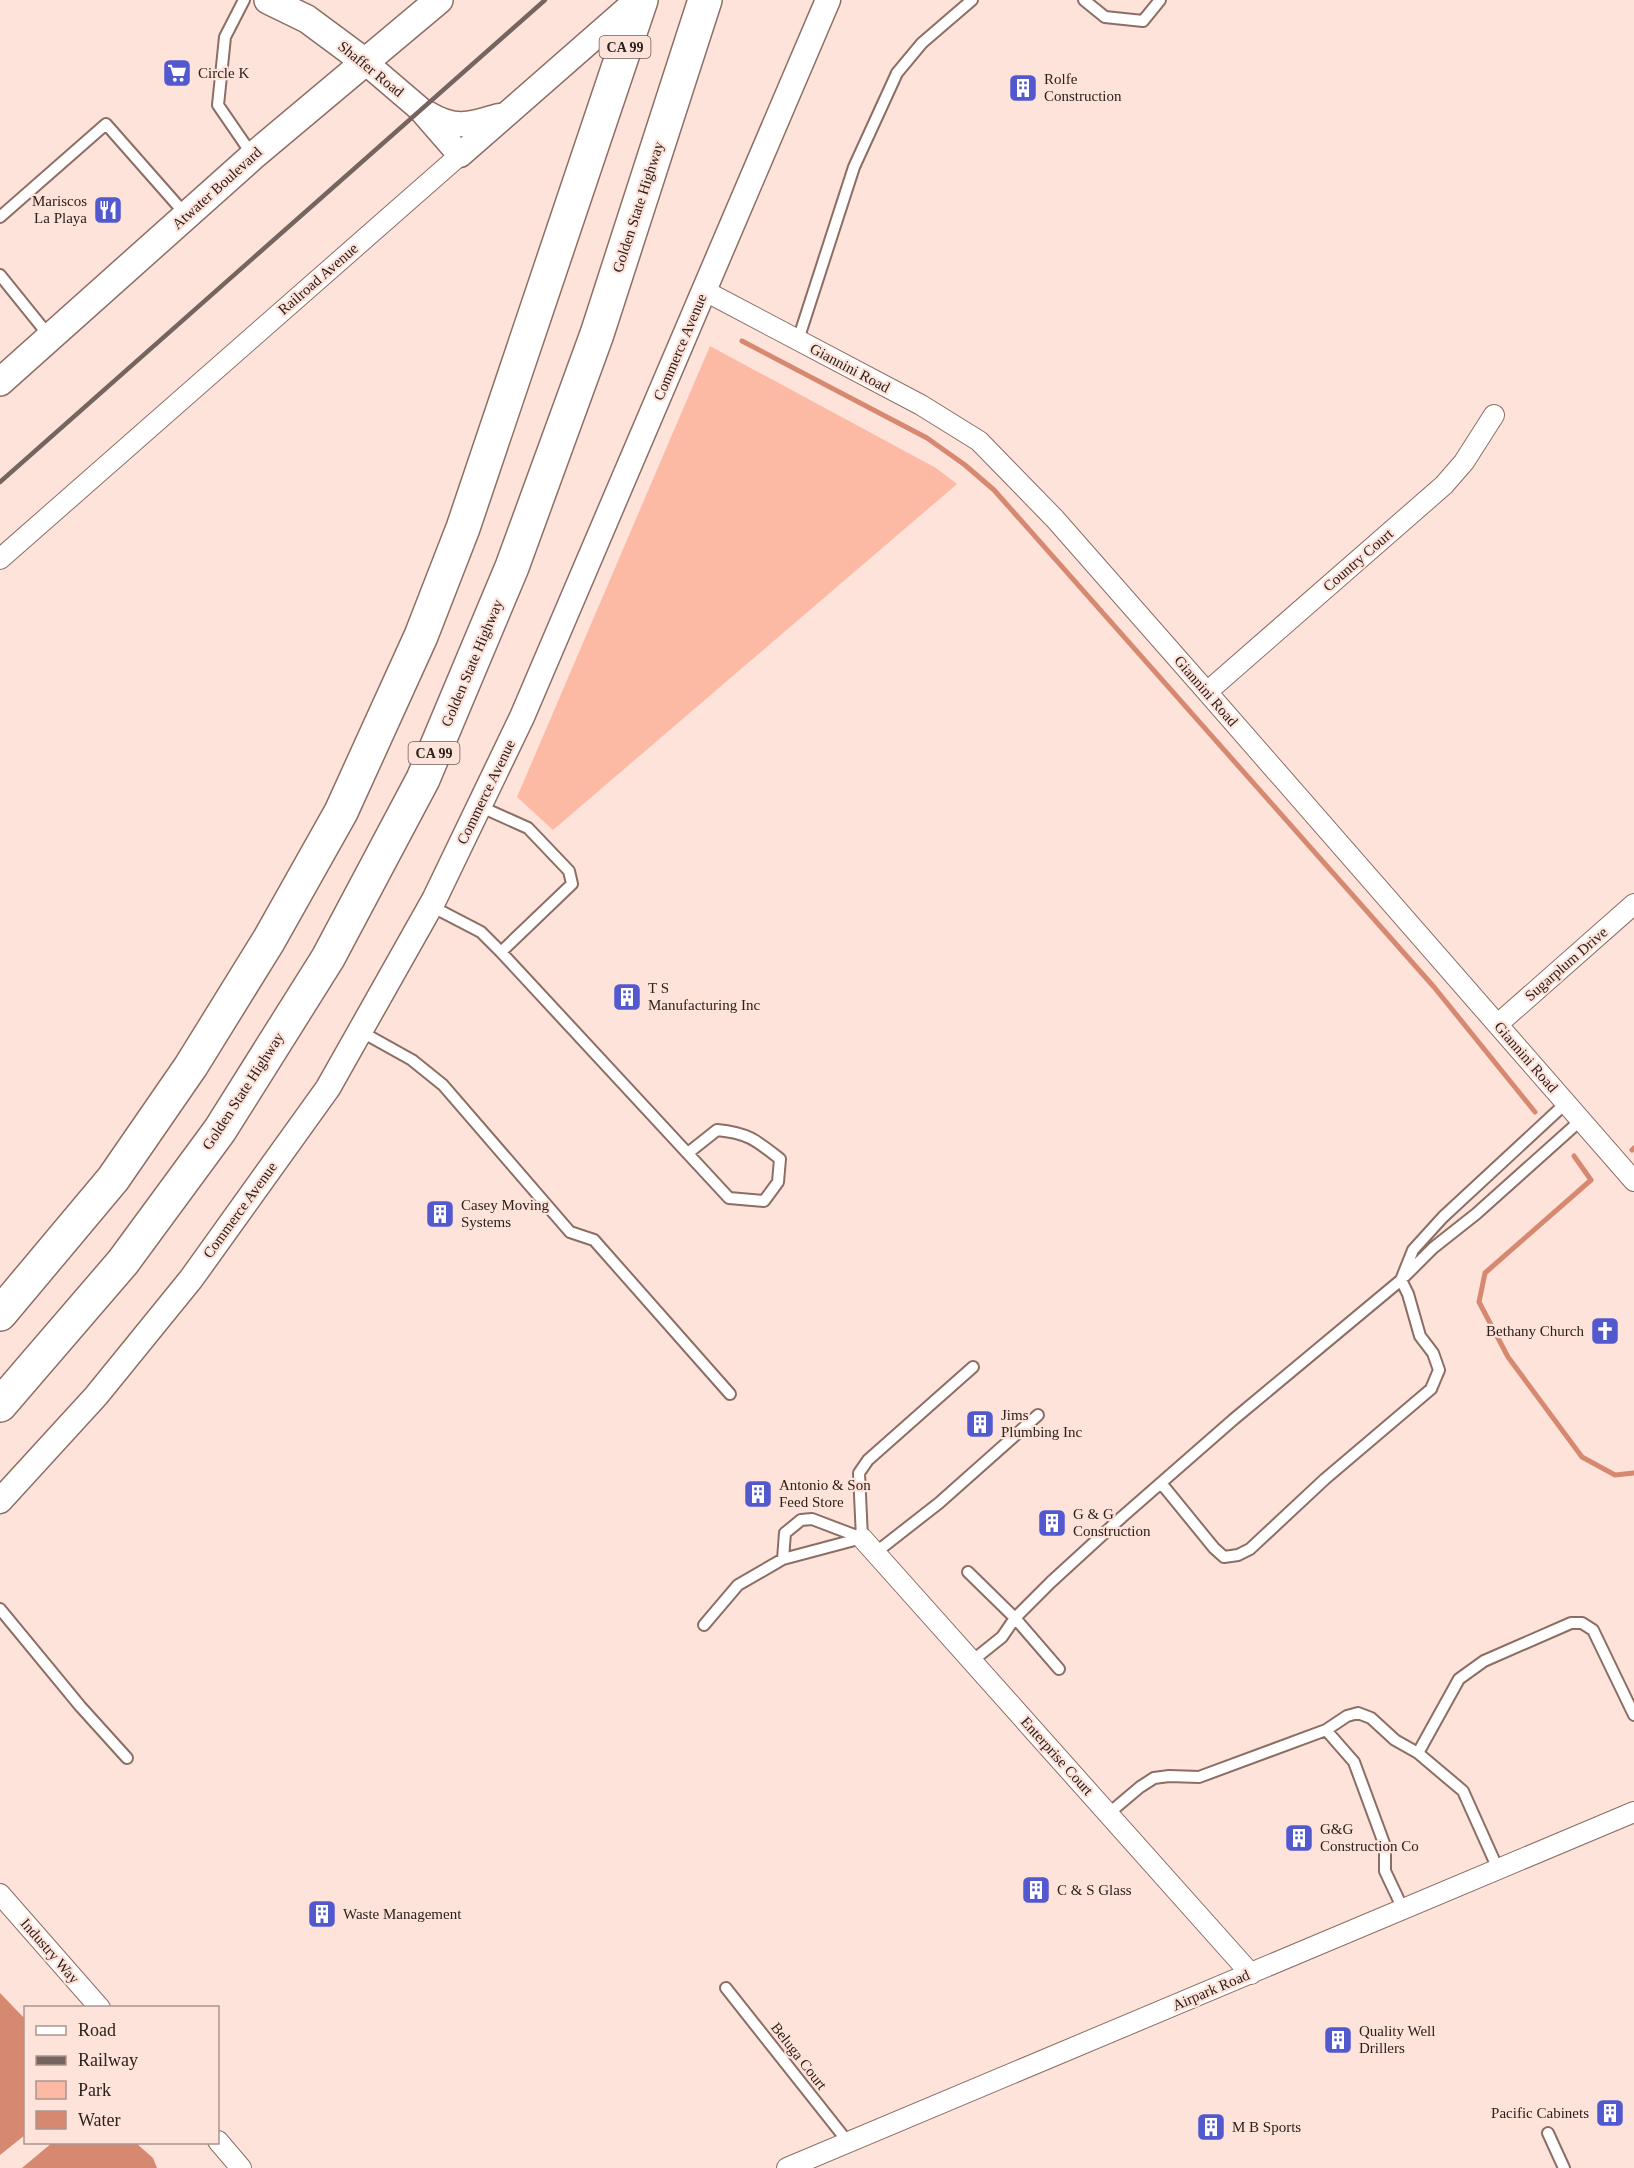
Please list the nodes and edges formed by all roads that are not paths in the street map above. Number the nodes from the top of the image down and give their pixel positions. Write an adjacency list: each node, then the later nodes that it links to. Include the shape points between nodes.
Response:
1 (244, 0): 14 (lane, via 225,37 218,105)
2 (268, 0): 10 (main road, Shaffer Road, via 307,19)
3 (439, 0): 10 (main road, Atwater Boulevard)
4 (639, 0): 12 (street, Railroad Avenue); 36 (highway, CA 99, via 463,528 422,636 341,812 192,1066 113,1179)
5 (828, 0): 18 (street, Commerce Avenue)
6 (972, 0): 20 (lane, via 922,43 897,73 854,167)
7 (1083, 0): 8 (lane, via 1105,17 1143,21)
8 (1160, 0)
9 (702, 7): 39 (highway, Golden State Highway / CA 99, via 597,334 512,567 423,779 328,958 220,1130 123,1262)
10 (365, 62): 11 (street, Shaffer Road); 14 (main road, Atwater Boulevard)
11 (420, 109): 12 (street, via 453,125); 13 (street, Shaffer Road)
12 (507, 113): 13 (street, Railroad Avenue)
13 (460, 155): 23 (street, Railroad Avenue)
14 (253, 156): 15 (main road, Atwater Boulevard)
15 (187, 216): 16 (lane, via 106,124); 19 (main road, Atwater Boulevard)
16 (0, 217)
17 (0, 275): 19 (lane)
18 (705, 291): 20 (street, Giannini Road); 25 (street, Commerce Avenue, via 522,717)
19 (51, 337): 21 (main road, Atwater Boulevard)
20 (798, 340): 24 (street, Giannini Road, via 921,405 979,441 1054,519)
21 (0, 382)
22 (1494, 415): 24 (street, Country Court, via 1444,485)
23 (0, 559)
24 (1207, 692): 29 (street, Giannini Road)
25 (479, 806): 27 (street, Commerce Avenue); 28 (lane, via 528,828 569,872 572,884)
26 (1634, 904): 29 (street, Sugarplum Drive)
27 (430, 906): 28 (lane, via 481,932); 30 (street, Commerce Avenue)
28 (501, 952): 33 (lane)
29 (1497, 1024): 31 (street, Giannini Road)
30 (360, 1031): 38 (lane, via 412,1060 443,1085 570,1232 594,1240); 42 (street, Commerce Avenue, via 328,1088 191,1279 96,1396)
31 (1566, 1103): 32 (street, Giannini Road); 35 (lane, via 1443,1217 1413,1250)
32 (1581, 1120): 34 (street, Giannini Road); 35 (lane)
33 (688, 1153): 33 (lane, via 729,1198 764,1201 778,1182 780,1159 755,1138 717,1130)
34 (1634, 1181)
35 (1401, 1280): 41 (lane); 41 (lane, via 1420,1336 1439,1370 1431,1389 1250,1549 1238,1556 1224,1557)
36 (0, 1314)
37 (973, 1367): 43 (lane, via 868,1460 859,1473)
38 (730, 1394)
39 (0, 1405)
40 (1038, 1415): 43 (lane, via 939,1503)
41 (1161, 1483): 47 (lane)
42 (0, 1501)
43 (869, 1545): 44 (lane); 44 (lane, via 812,1519 801,1520 785,1533); 49 (street, Enterprise Court)
44 (783, 1558): 48 (lane, via 738,1584)
45 (968, 1572): 47 (lane)
46 (0, 1609): 54 (lane)
47 (1015, 1618): 49 (lane, via 1002,1637); 50 (lane)
48 (704, 1625)
49 (972, 1661): 56 (street, Enterprise Court)
50 (1059, 1669)
51 (1634, 1715): 53 (lane, via 1593,1630 1582,1623 1571,1623 1484,1661 1459,1679)
52 (1326, 1731): 53 (lane, via 1358,1713 1371,1718 1395,1740); 56 (lane, via 1199,1777 1154,1779); 59 (lane, via 1354,1762 1384,1846 1385,1871)
53 (1418, 1753): 57 (lane, via 1463,1791)
54 (127, 1758)
55 (1634, 1812): 57 (street, Airpark Road)
56 (1108, 1814): 60 (street, Enterprise Court)
57 (1498, 1869): 59 (street, Airpark Road)
58 (0, 1894): 62 (street, Industry Way)
59 (1402, 1910): 60 (street, Airpark Road)
60 (1251, 1974): 65 (street, Airpark Road)
61 (726, 1988): 65 (lane, Beluga Court)
62 (99, 2006)
63 (1548, 2133): 69 (lane)
64 (219, 2142): 67 (street)
65 (848, 2142): 66 (street, Airpark Road)
66 (820, 2162): 68 (street, Airpark Road)
67 (241, 2168)
68 (787, 2168)
69 (1564, 2168)

